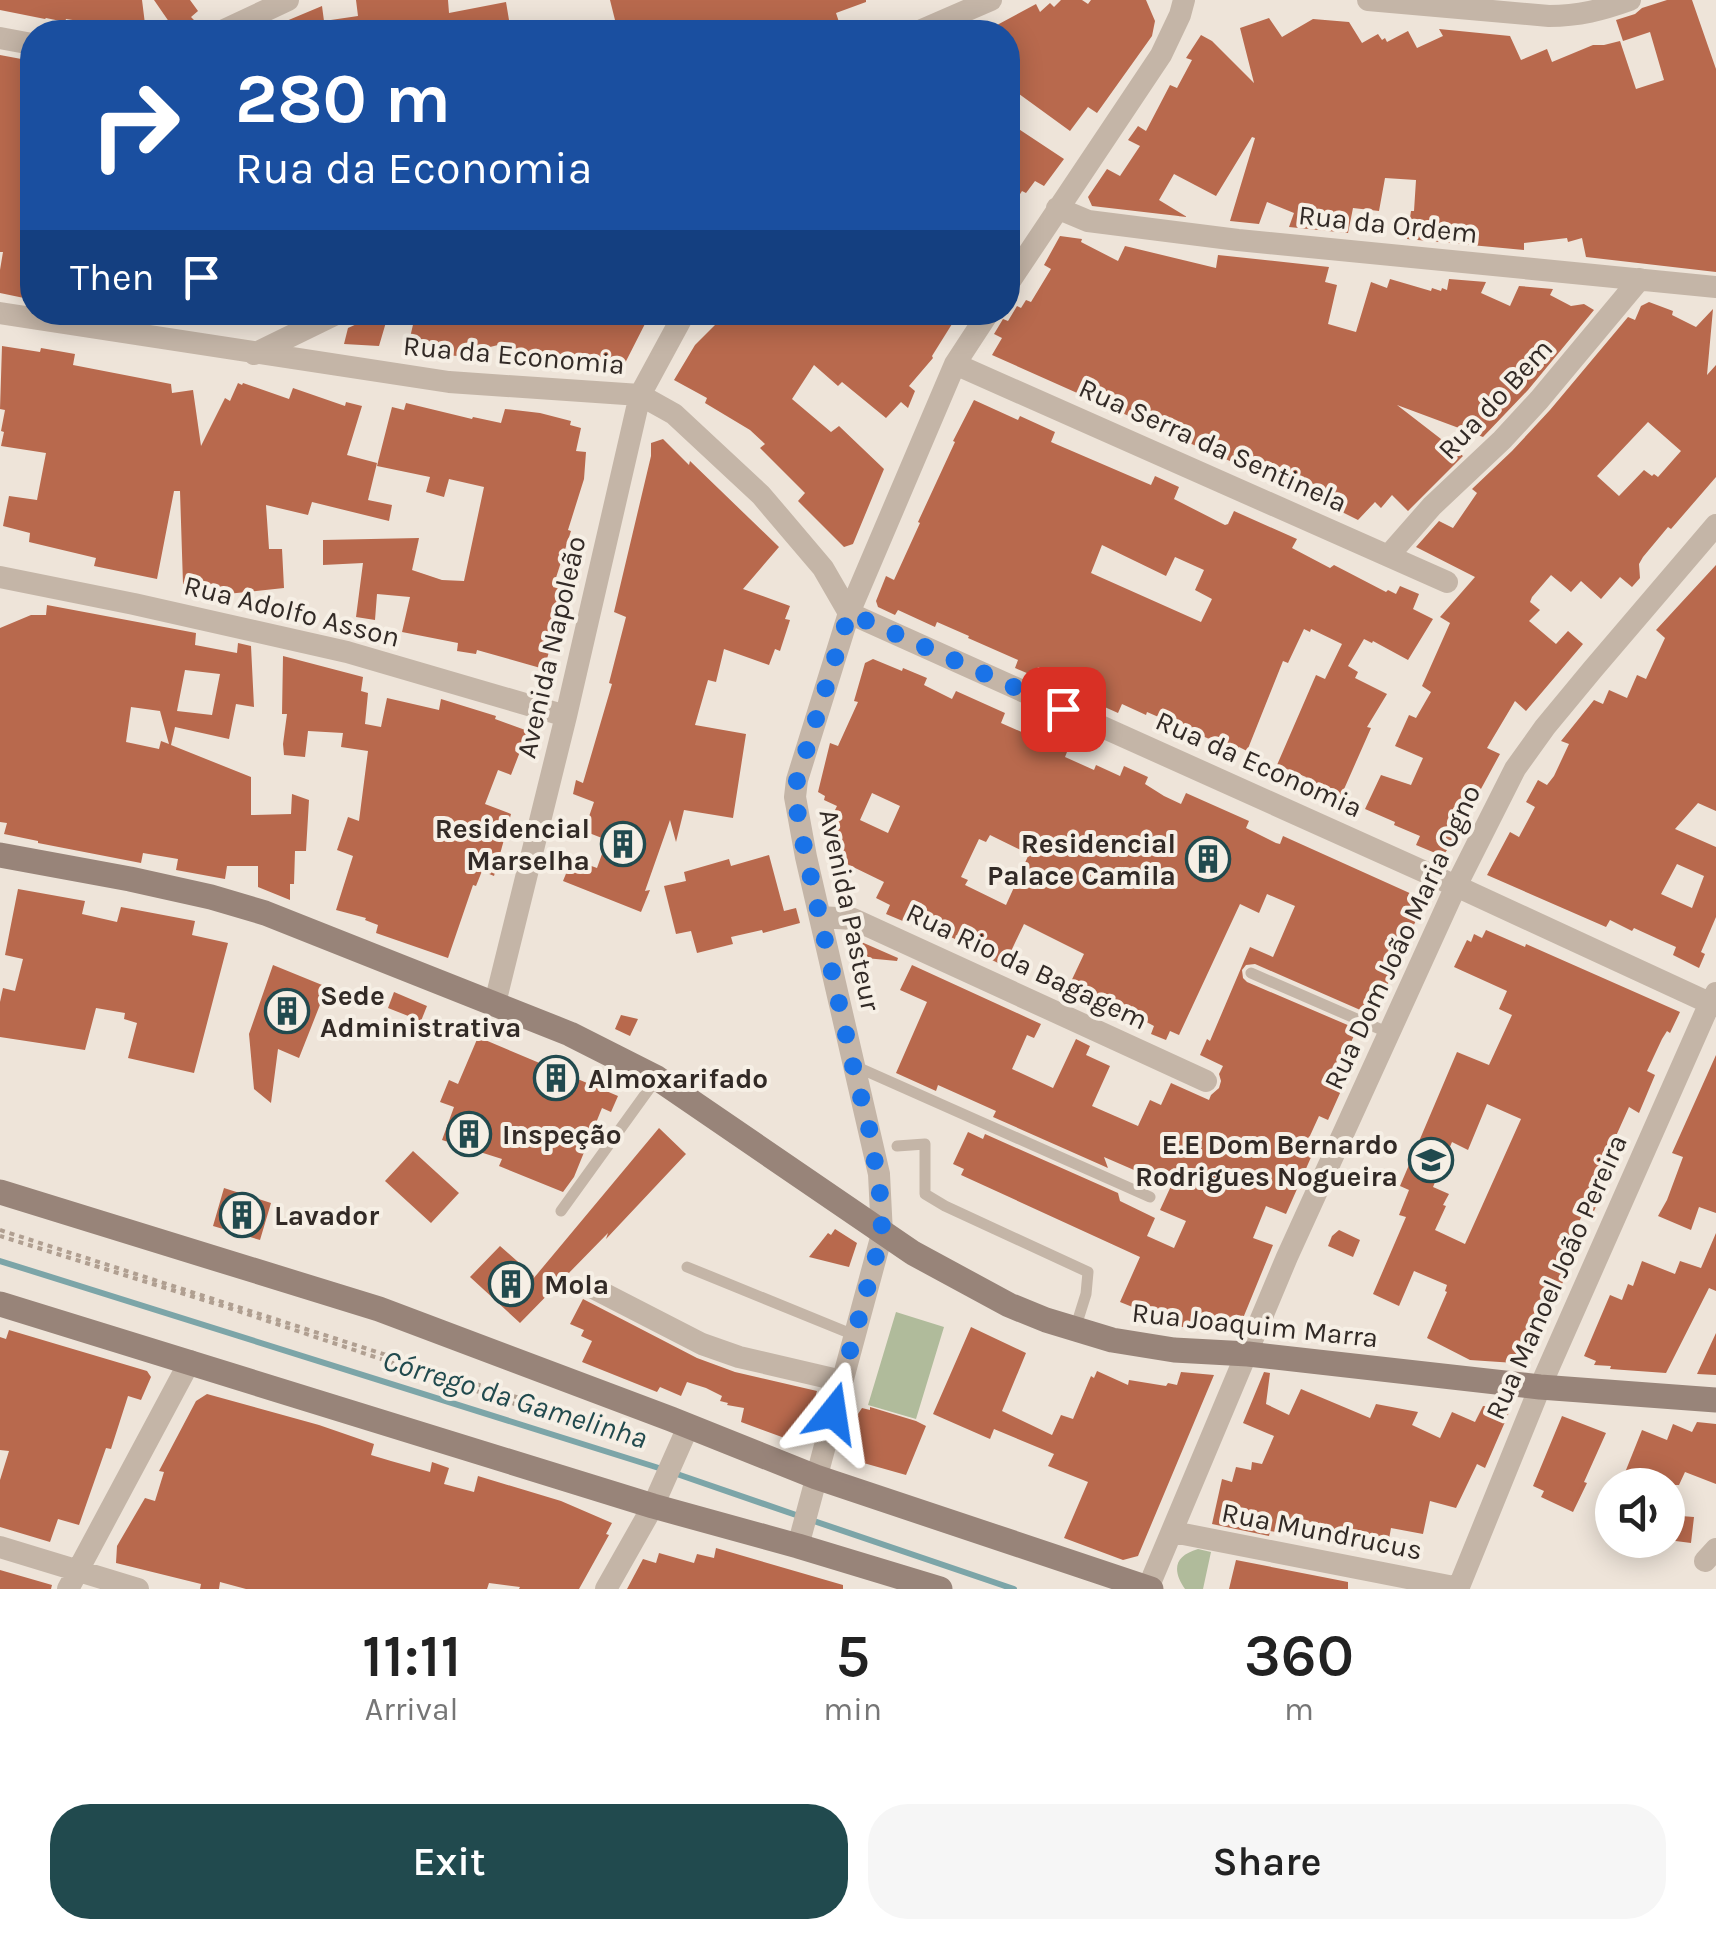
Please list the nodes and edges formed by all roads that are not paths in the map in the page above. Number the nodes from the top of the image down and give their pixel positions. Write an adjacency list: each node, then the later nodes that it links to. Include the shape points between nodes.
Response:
1 (288, 0): 6 (street)
2 (991, 0): 7 (street)
3 (1184, 0): 8 (street, via 1162,56)
4 (1368, 0): 5 (street, via 1576,16)
5 (1630, 0)
6 (246, 20)
7 (945, 20)
8 (1057, 208): 9 (street); 10 (street, Rua da Ordem, via 1088,221)
9 (1020, 265)
10 (1640, 279): 11 (street, Rua da Ordem); 20 (street, Rua do Bem, via 1527,413)
11 (1716, 286)
12 (74, 325): 16 (street, Rua da Economia)
13 (313, 325): 16 (street)
14 (678, 325): 18 (street, Avenida Napoleão)
15 (980, 325): 17 (street, Avenida Pasteur)
16 (254, 354): 18 (street, Rua da Economia, via 449,382)
17 (955, 364): 20 (street, Rua Serra da Sentinela); 23 (street, Avenida Pasteur)
18 (640, 396): 23 (street, Rua da Economia, via 674,414 760,495 823,568); 24 (street, Avenida Napoleão)
19 (1716, 525): 26 (street, Rua Dom João Maria Ogno, via 1545,727 1515,769)
20 (1389, 555): 22 (street, Rua Serra da Sentinela)
21 (0, 577): 24 (street, Rua Adolfo Asson, via 347,652)
22 (1447, 582)
23 (849, 613): 26 (street, Rua da Economia); 27 (street, Avenida Pasteur, via 795,797)
24 (566, 716): 30 (street, Avenida Napoleão)
25 (0, 856): 30 (main road, Rua Joaquim Marra, via 265,913)
26 (1456, 886): 29 (street, Rua da Economia); 31 (street, Rua Dom João Maria Ogno)
27 (820, 918): 32 (street, Avenida Pasteur); 34 (street, Rua Rio da Bagagem, via 852,919)
28 (1251, 973): 31 (lane)
29 (1714, 1001): 48 (street, Rua Manoel João Pereira)
30 (495, 1003): 33 (main road, Rua Joaquim Marra)
31 (1389, 1033): 45 (street, Rua Dom João Maria Ogno)
32 (853, 1066): 37 (lane); 39 (street, Avenida Pasteur, via 878,1174)
33 (657, 1078): 38 (lane); 39 (main road, Rua Joaquim Marra)
34 (1206, 1080)
35 (896, 1146): 43 (lane, via 925,1144 925,1194 934,1200 1088,1272)
36 (0, 1192): 50 (main road, via 379,1309)
37 (1150, 1197)
38 (561, 1210)
39 (882, 1234): 43 (main road, Rua Joaquim Marra, via 1009,1305); 44 (street, Avenida Pasteur)
40 (686, 1267): 44 (lane)
41 (595, 1289): 47 (street, via 702,1344)
42 (0, 1304): 46 (main road)
43 (1075, 1329): 45 (main road, Rua Joaquim Marra, via 1156,1348)
44 (854, 1335): 47 (street, Avenida Pasteur)
45 (1248, 1354): 48 (main road, Rua Joaquim Marra); 53 (street, Rua Dom João Maria Ogno)
46 (190, 1362): 52 (main road); 56 (street)
47 (842, 1381): 51 (street, Avenida Pasteur)
48 (1540, 1387): 49 (main road, Rua Joaquim Marra); 57 (street, Rua Manoel João Pereira)
49 (1716, 1400)
50 (688, 1427): 51 (main road); 52 (street)
51 (816, 1476): 54 (street, Avenida Pasteur); 61 (main road)
52 (653, 1506): 54 (main road); 59 (street)
53 (1173, 1532): 57 (street, Rua Mundrucus); 61 (street, Rua Dom João Maria Ogno)
54 (800, 1538): 60 (main road)
55 (0, 1547): 56 (street)
56 (72, 1580): 58 (street)
57 (1458, 1588)
58 (138, 1589)
59 (606, 1589)
60 (940, 1589)
61 (1150, 1589)

